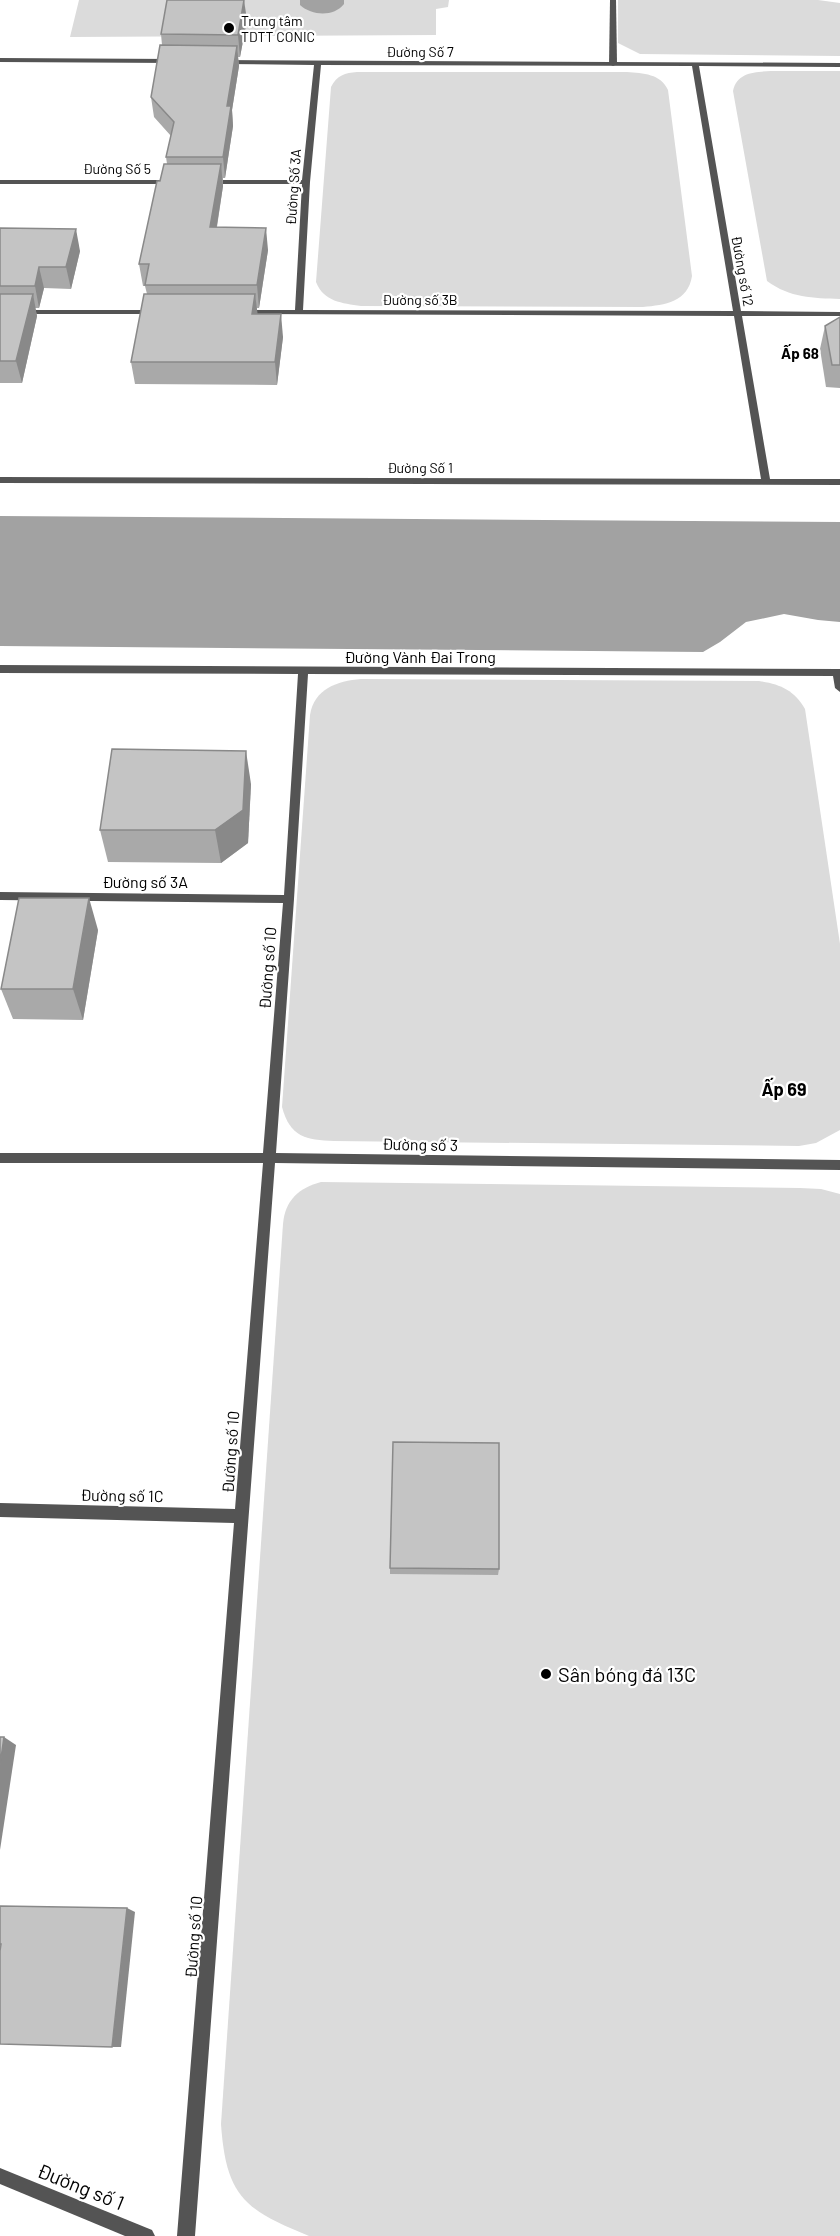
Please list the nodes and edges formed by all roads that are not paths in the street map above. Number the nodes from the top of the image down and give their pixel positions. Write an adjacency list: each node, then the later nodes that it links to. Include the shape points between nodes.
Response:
1 (612, 0): 6 (street)
2 (0, 60): 3 (street)
3 (177, 61)
4 (212, 62): 5 (street, Đường Số 7)
5 (318, 63): 6 (street, Đường Số 7); 12 (street, Đường Số 3A)
6 (613, 64): 7 (street, Đường Số 7)
7 (695, 64): 8 (street, Đường Số 7); 17 (street, Đường số 12)
8 (840, 65)
9 (0, 182): 10 (street, Đường Số 5)
10 (188, 182)
11 (200, 182): 12 (street)
12 (306, 182): 16 (street, Đường Số 3A)
13 (0, 312): 14 (street)
14 (167, 312)
15 (227, 312): 16 (street, Đường số 3B)
16 (299, 313): 17 (street, Đường số 3B)
17 (737, 313): 18 (street, Đường số 3B); 20 (street, Đường số 12)
18 (840, 314)
19 (0, 480): 20 (street, Đường Số 1)
20 (766, 482): 21 (street, Đường Số 1)
21 (840, 482)
22 (0, 669): 23 (street, Đường Vành Đai Trong)
23 (303, 671): 24 (street, Đường Vành Đai Trong); 27 (street, Đường số 10)
24 (839, 673): 25 (street)
25 (840, 688)
26 (0, 896): 27 (street, Đường số 3A)
27 (289, 899): 29 (street, Đường số 10)
28 (0, 1158): 29 (street, Đường số 3)
29 (269, 1158): 30 (street, Đường số 3); 32 (street, Đường số 10)
30 (840, 1165)
31 (0, 1510): 32 (street, Đường số 1C)
32 (242, 1516): 35 (street, Đường số 10)
33 (0, 2176): 34 (street, Đường số 1)
34 (146, 2236)
35 (186, 2236)

